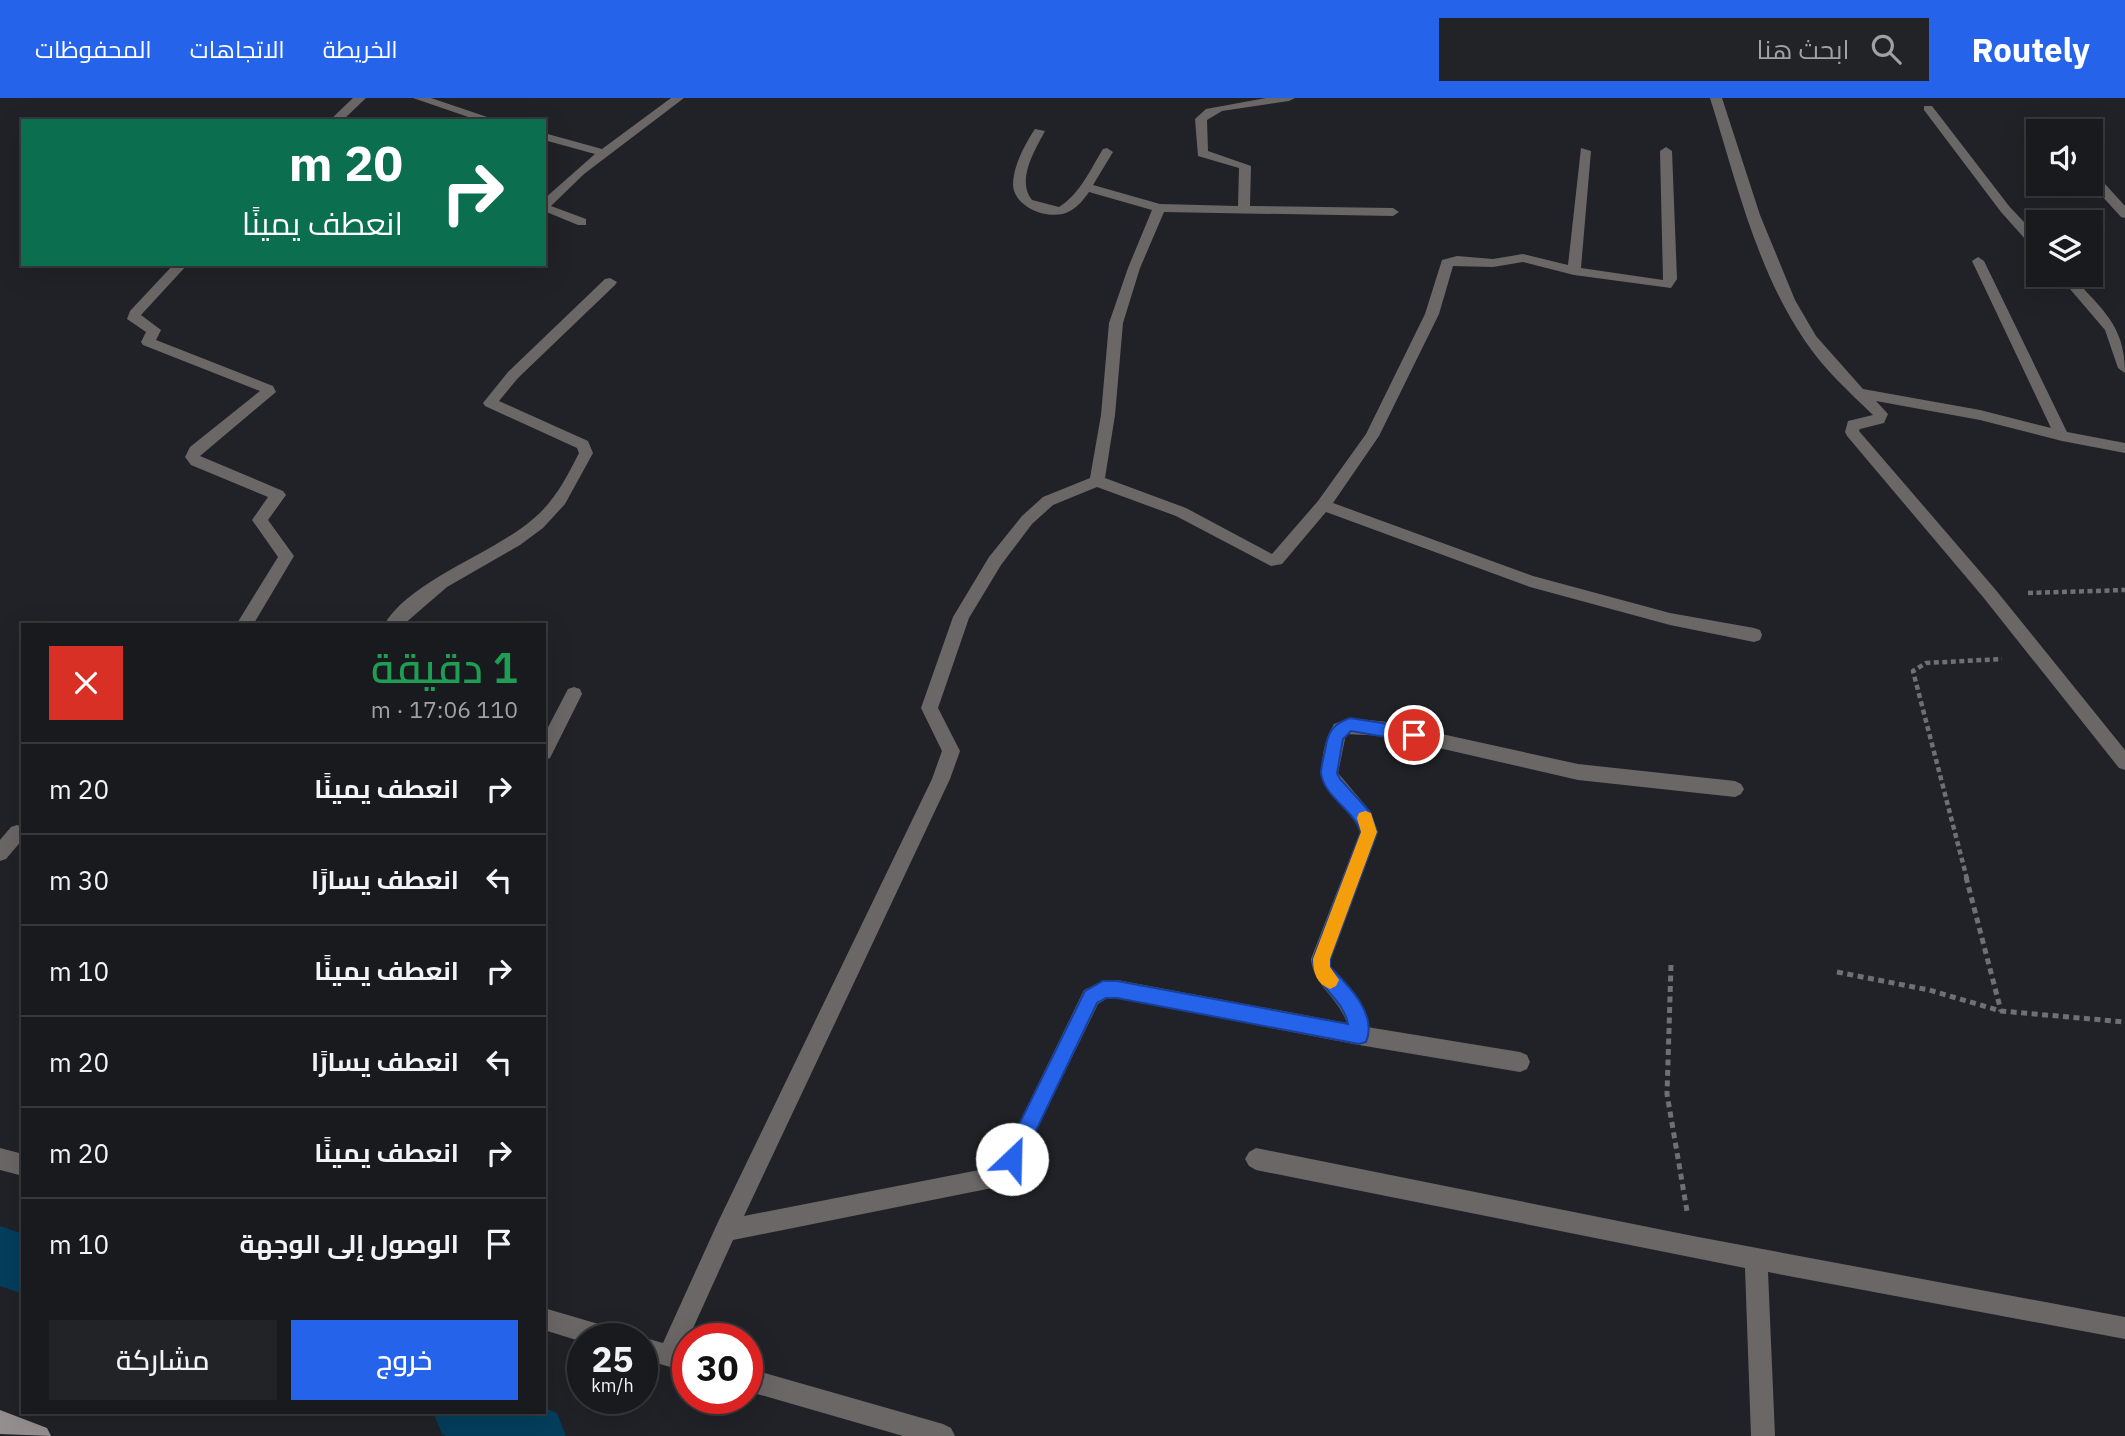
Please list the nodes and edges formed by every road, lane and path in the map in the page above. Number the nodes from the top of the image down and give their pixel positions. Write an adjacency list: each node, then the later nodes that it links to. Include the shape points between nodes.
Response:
1 (360, 98): 8 (street)
2 (419, 98): 7 (street)
3 (678, 98): 16 (street)
4 (1289, 98): 22 (street, via 1221,108 1201,119 1202,153 1245,166)
5 (1716, 98): 33 (street, via 1773,265 1803,328)
6 (1928, 108): 26 (street)
7 (462, 111): 9 (street); 10 (street)
8 (339, 119)
9 (454, 119)
10 (488, 119)
11 (1039, 131): 17 (street, via 1021,170 1022,200 1062,210)
12 (546, 137): 16 (street)
13 (1665, 151): 29 (street, via 1668,283 1662,286)
14 (1107, 152): 17 (street)
15 (1585, 152): 29 (street)
16 (604, 153): 19 (street)
17 (1086, 187): 21 (street)
18 (2103, 189): 24 (street)
19 (546, 205)
20 (546, 208): 25 (street)
21 (1159, 208): 22 (street); 36 (street, via 1116,323)
22 (1244, 210): 23 (street)
23 (1393, 212)
24 (2125, 214)
25 (582, 222)
26 (2026, 232)
27 (1978, 261): 34 (street)
28 (180, 266): 40 (street, via 135,314 136,322 154,330 148,342 269,392 192,457 278,495 260,520 286,556)
29 (1574, 271): 37 (street, via 1523,258 1447,263 1432,314 1372,436)
30 (610, 282): 41 (street, via 513,375 491,403 583,445 586,453 565,491 539,524 441,583)
31 (2074, 287): 32 (street, via 2111,329)
32 (2125, 368)
33 (1860, 393): 34 (street); 43 (street, via 1881,414 1879,419 1853,425 1852,432)
34 (2062, 436): 35 (street)
35 (2125, 448)
36 (1097, 481): 37 (street, via 1181,512 1273,561); 59 (street, via 1055,496 1027,520 961,617 929,708 951,751 941,779)
37 (1323, 505): 42 (street, via 1530,581 1670,619)
38 (2125, 590): 39 (path)
39 (2038, 593)
40 (245, 623)
41 (394, 623)
42 (1754, 635)
43 (2040, 657): 46 (street); 52 (path, via 1926,663 1913,671)
44 (574, 694): 45 (street)
45 (546, 749)
46 (2125, 763)
47 (1735, 789): 54 (street, via 1546,767 1387,729 1350,725 1340,729 1329,773 1364,817 1369,832 1321,959 1322,971 1354,1010)
48 (13, 832): 49 (street)
49 (0, 853)
50 (1671, 965): 60 (path, via 1667,1094)
51 (1837, 972): 52 (path, via 1929,990)
52 (2001, 1012): 53 (path)
53 (2125, 1023)
54 (1359, 1035): 55 (street); 59 (street, via 1103,990 1091,997 1012,1159 984,1180)
55 (1520, 1062)
56 (0, 1159): 58 (street)
57 (1256, 1159): 60 (street)
58 (21, 1164)
59 (726, 1230): 63 (street)
60 (1693, 1247): 61 (street)
61 (1756, 1259): 65 (street); 70 (street)
62 (546, 1320): 64 (street)
63 (691, 1323)
64 (567, 1326)
65 (2125, 1328)
66 (763, 1384): 69 (street)
67 (0, 1422): 68 (main road)
68 (39, 1436)
69 (943, 1436)
70 (1763, 1436)

